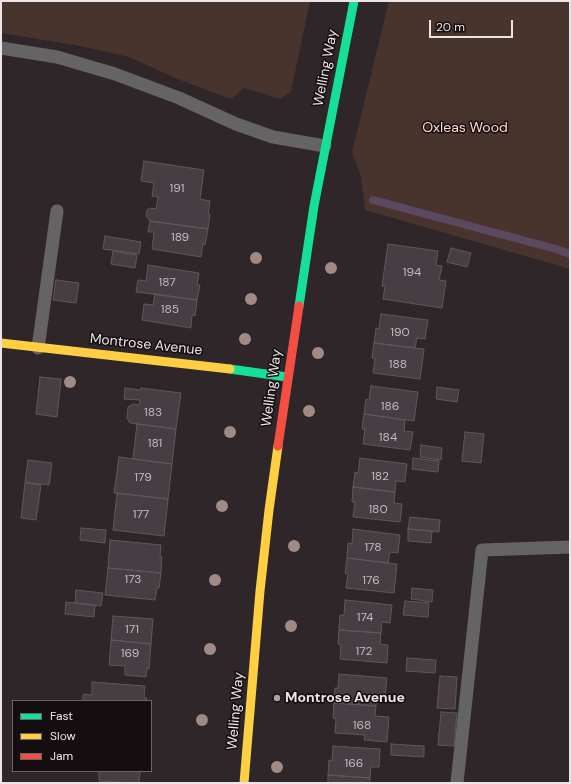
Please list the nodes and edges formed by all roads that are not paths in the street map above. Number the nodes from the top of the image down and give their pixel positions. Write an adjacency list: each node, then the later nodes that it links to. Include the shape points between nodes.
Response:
1 (354, 1): 3 (street, Welling Way)
2 (1, 48): 3 (lane, via 57,57 108,72 179,98 251,130 273,137)
3 (325, 146): 7 (street, Welling Way)
4 (57, 211): 6 (lane)
5 (1, 343): 6 (street, Montrose Avenue)
6 (38, 348): 7 (street, Montrose Avenue)
7 (288, 377): 9 (street, Welling Way, via 260,591)
8 (570, 547): 10 (lane, via 482,550)
9 (244, 783)
10 (457, 783)

